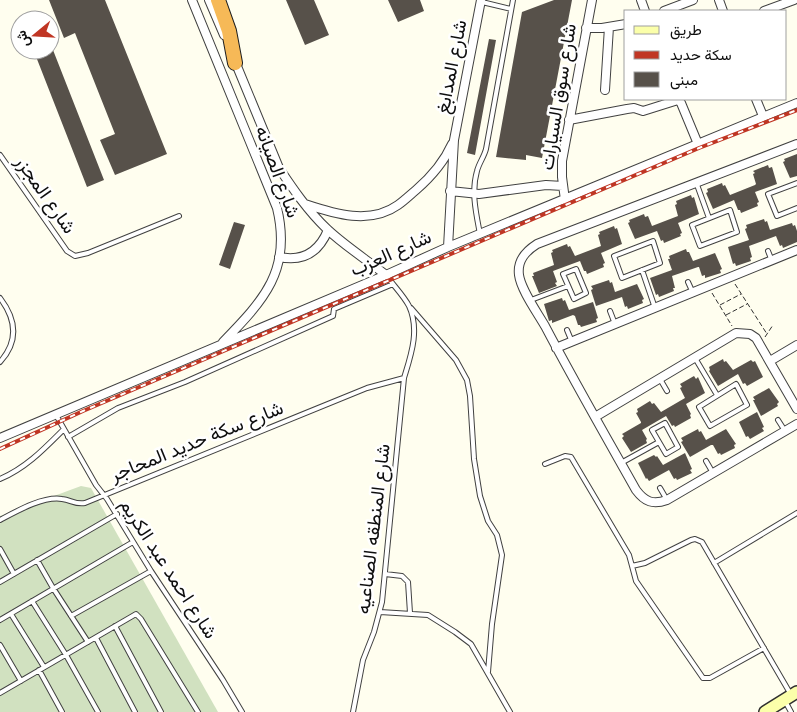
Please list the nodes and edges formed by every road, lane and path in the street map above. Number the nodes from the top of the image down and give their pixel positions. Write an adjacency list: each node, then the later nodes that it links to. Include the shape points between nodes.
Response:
1 (192, 0): 40 (street, شارع الصيانه, via 277,208)
2 (209, 0): 15 (street, شارع الصيانه)
3 (218, 0): 15 (highway, via 229,31)
4 (513, 0): 9 (lane)
5 (592, 0): 14 (street, شارع سوق السيارات)
6 (693, 0): 10 (street)
7 (794, 0): 11 (street)
8 (481, 1): 9 (lane); 21 (street, شارع المدابغ)
9 (511, 9): 29 (lane, via 486,149 477,169)
10 (667, 10)
11 (767, 10)
12 (624, 24): 13 (street)
13 (609, 27): 14 (street); 16 (street)
14 (586, 28): 20 (street, شارع سوق السيارات)
15 (235, 63): 31 (street, شارع الصيانه, via 279,168)
16 (605, 90)
17 (756, 100): 19 (street)
18 (797, 103): 19 (street, شارع العزب)
19 (763, 116): 22 (street, شارع العزب)
20 (569, 120): 22 (street, via 634,108 643,111 678,100); 27 (street, شارع سوق السيارات, via 561,166)
21 (454, 140): 28 (street, شارع المدابغ); 31 (street, شارع المدابغ, via 430,177 398,206 375,214 350,216)
22 (698, 144): 30 (street, شارع العزب)
23 (797, 144): 25 (street)
24 (0, 155): 33 (lane, شارع المجزر, via 67,251 75,256)
25 (696, 182): 34 (lane); 52 (street, via 526,251 520,262 519,275)
26 (797, 183): 32 (lane, via 768,195 776,216)
27 (563, 186): 29 (street, via 546,185); 30 (street, شارع سوق السيارات)
28 (450, 191): 29 (street); 37 (street, شارع المدابغ)
29 (474, 194): 36 (lane)
30 (564, 200): 36 (street, شارع العزب)
31 (304, 204): 35 (street, شارع الصيانه)
32 (797, 208)
33 (179, 216)
34 (709, 218): 34 (lane, via 730,210 738,231 700,246 692,225)
35 (328, 230): 40 (street, via 318,248 310,254 290,259); 43 (street, شارع الصيانه)
36 (480, 234): 37 (street, شارع العزب)
37 (448, 247): 43 (street, شارع العزب)
38 (797, 250): 41 (street)
39 (768, 251): 41 (lane)
40 (279, 257): 65 (street, شارع الصيانه, via 264,297)
41 (772, 260): 44 (street)
42 (642, 270): 42 (lane, via 622,278 614,256 653,241 660,262); 56 (lane)
43 (386, 275): 46 (lane); 65 (street, شارع العزب)
44 (731, 277): 48 (street); 50 (path)
45 (688, 282): 49 (lane)
46 (393, 284): 55 (lane); 84 (lane, via 334,309 333,316 118,408)
47 (568, 286): 47 (lane, via 563,274 576,268 586,294 573,299); 52 (lane)
48 (708, 286): 49 (street); 54 (path)
49 (693, 293): 56 (street)
50 (741, 294): 53 (path); 54 (path)
51 (0, 298): 71 (lane, via 11,314 14,328 8,352)
52 (531, 300): 68 (street)
53 (747, 303): 58 (path); 63 (path)
54 (719, 305): 58 (path)
55 (409, 306): 72 (lane, شارع المنطقه الصناعيه, via 414,346); 121 (lane, via 456,360 469,388 480,496 502,555)
56 (656, 308): 59 (street)
57 (610, 311): 59 (lane)
58 (725, 315): 62 (path)
59 (615, 324): 64 (street)
60 (773, 325): 63 (path)
61 (567, 330): 64 (lane)
62 (736, 333): 66 (street, via 750,334); 69 (street)
63 (767, 334): 66 (path)
64 (572, 342): 68 (street)
65 (221, 344): 77 (street, شارع العزب)
66 (760, 344): 70 (street)
67 (797, 345): 70 (street)
68 (556, 348): 78 (street)
69 (696, 358): 73 (street); 75 (lane)
70 (770, 361): 76 (street)
71 (0, 362)
72 (404, 378): 92 (lane, شارع سكة حديد المحاجر, via 367,388); 104 (lane, شارع المنطقه الصناعيه)
73 (660, 378): 74 (lane); 78 (street)
74 (667, 391)
75 (717, 395): 75 (lane, via 736,384 747,404 710,426 699,406)
76 (797, 409)
77 (56, 415): 81 (lane, شارع احمد عبد الكريم); 83 (street, شارع العزب)
78 (595, 417): 87 (street)
79 (778, 420): 82 (lane)
80 (797, 424): 82 (street)
81 (64, 429): 84 (lane, شارع احمد عبد الكريم); 90 (lane, via 31,461)
82 (784, 431): 89 (street)
83 (0, 438)
84 (68, 438): 92 (lane, شارع احمد عبد الكريم)
85 (659, 442): 85 (lane, via 652,430 665,424 678,447 666,454); 87 (lane)
86 (706, 461): 89 (lane)
87 (621, 463): 93 (street, via 641,498 658,503)
88 (545, 464): 101 (lane, via 565,456 571,457 629,555)
89 (713, 473): 93 (street)
90 (0, 479)
91 (660, 488): 93 (lane)
92 (104, 495): 95 (lane, شارع احمد عبد الكريم); 96 (lane, شارع سكة حديد المحاجر, via 78,504 63,499 43,501)
93 (667, 500)
94 (797, 513): 100 (lane)
95 (117, 514): 97 (lane, شارع احمد عبد الكريم); 99 (lane)
96 (0, 520)
97 (133, 542): 102 (lane, شارع احمد عبد الكريم); 106 (lane)
98 (0, 549): 103 (lane)
99 (37, 560): 103 (lane); 106 (lane)
100 (714, 563): 101 (lane, via 702,542 695,539); 117 (lane)
101 (632, 566): 117 (lane, via 636,581 703,678 710,678)
102 (151, 571): 111 (lane); 130 (lane, شارع احمد عبد الكريم)
103 (14, 574): 105 (lane)
104 (385, 574): 108 (lane, شارع المنطقه الصناعيه); 109 (lane, via 402,576 408,582)
105 (0, 582)
106 (53, 588): 107 (lane); 111 (lane)
107 (32, 601): 110 (lane); 118 (lane)
108 (380, 612): 109 (lane); 131 (lane, شارع المنطقه الصناعيه, via 363,660)
109 (410, 613): 121 (lane, via 428,615 471,644)
110 (11, 614): 112 (lane); 119 (lane)
111 (70, 616): 115 (lane)
112 (0, 620)
113 (116, 626): 114 (lane); 128 (lane); 129 (lane, via 136,614 139,616)
114 (96, 638): 115 (lane); 127 (lane)
115 (88, 642): 118 (lane)
116 (0, 646): 122 (lane)
117 (764, 648): 124 (lane)
118 (66, 655): 119 (lane); 126 (lane)
119 (44, 668): 120 (lane)
120 (39, 670): 122 (lane); 125 (lane)
121 (488, 672): 132 (lane)
122 (21, 681): 123 (lane)
123 (0, 693)
124 (791, 696): 133 (street); 134 (lane)
125 (62, 712)
126 (98, 712)
127 (135, 712)
128 (162, 712)
129 (198, 712)
130 (242, 712)
131 (353, 712)
132 (510, 712)
133 (765, 712)
134 (791, 712)

